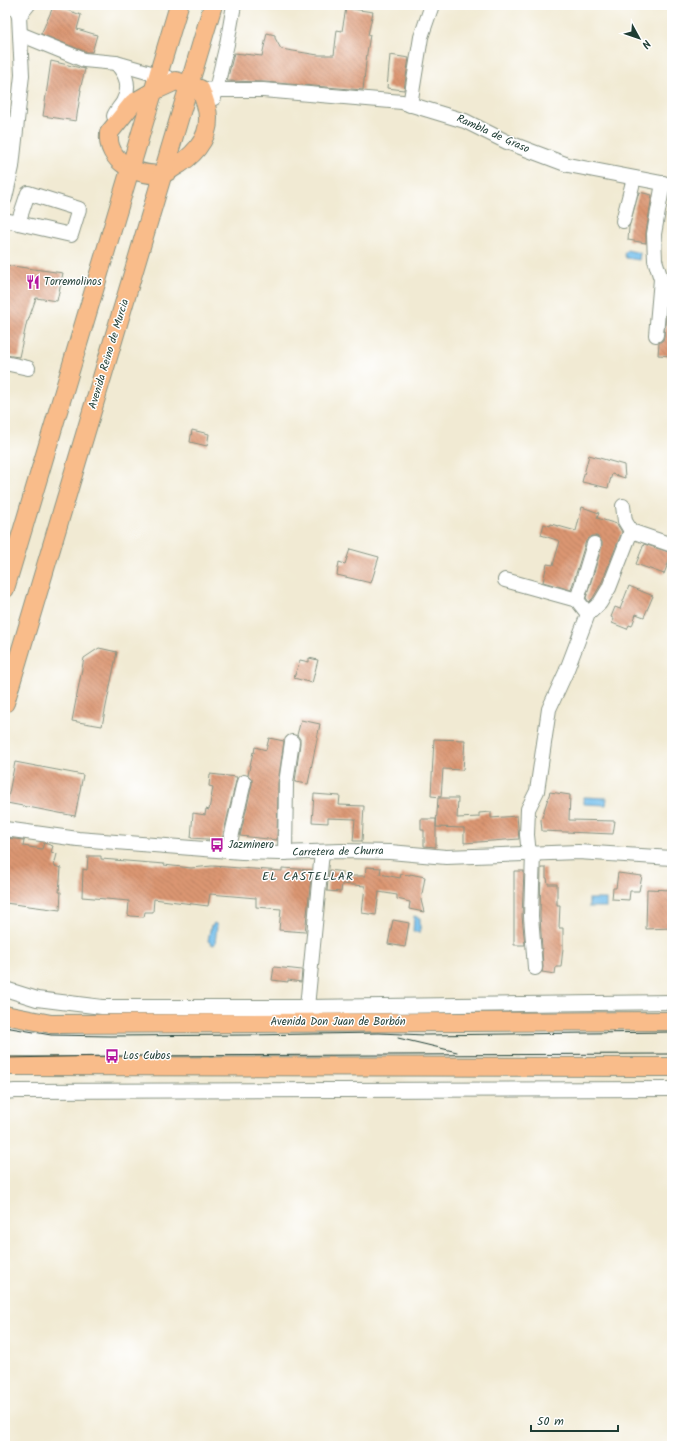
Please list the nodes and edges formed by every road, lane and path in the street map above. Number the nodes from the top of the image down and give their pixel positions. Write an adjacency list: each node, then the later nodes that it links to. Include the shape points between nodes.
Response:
1 (180, 5): 8 (main road)
2 (213, 5): 9 (main road, Avenida Reino de Murcia)
3 (234, 5): 9 (street, via 227,44)
4 (432, 5): 10 (street, via 421,37)
5 (20, 9): 6 (street)
6 (20, 34): 7 (street, via 84,60); 16 (street, via 22,75 12,167)
7 (116, 63): 8 (street); 11 (street, via 124,71 127,84 126,93)
8 (156, 83): 9 (main road); 11 (main road, via 133,103); 12 (main road)
9 (195, 86): 10 (street, Rambla de Graso); 13 (main road, Avenida Reino de Murcia); 13 (main road, via 207,110 207,132 192,154)
10 (410, 104): 14 (street, Rambla de Graso, via 465,120 507,142 568,165)
11 (109, 133): 12 (main road, via 111,151 122,164)
12 (131, 168): 13 (main road, via 141,172); 26 (main road)
13 (163, 174): 29 (main road, Avenida Reino de Murcia)
14 (634, 178): 15 (street, Rambla de Graso); 17 (street)
15 (667, 184): 18 (street, via 654,234 655,260 661,279)
16 (5, 198)
17 (623, 221)
18 (656, 335)
19 (5, 363): 20 (street)
20 (28, 368)
21 (623, 506): 22 (street, via 625,521)
22 (631, 531): 24 (street); 28 (street, via 609,588 600,603)
23 (594, 544): 27 (street)
24 (672, 545)
25 (505, 580): 27 (street)
26 (5, 589)
27 (577, 600): 28 (street)
28 (588, 614): 36 (street, via 549,709 537,791 528,809 527,835)
29 (5, 703)
30 (292, 742): 35 (street, via 286,783)
31 (244, 782): 33 (street)
32 (5, 829): 33 (street, Carretera de Churra, via 78,839)
33 (228, 851): 35 (street, Carretera de Churra)
34 (322, 852): 35 (street, Carretera de Churra); 36 (street, Carretera de Churra, via 390,852 446,857); 41 (street)
35 (285, 853)
36 (531, 854): 37 (street, Carretera de Churra, via 578,852); 38 (street, via 531,916)
37 (672, 858)
38 (535, 968)
39 (5, 989): 41 (street, via 37,999 102,1007)
40 (672, 1002): 41 (street)
41 (307, 1007)
42 (5, 1015): 43 (main road, Avenida Don Juan de Borbón, via 51,1024)
43 (672, 1021)
44 (5, 1066): 45 (main road)
45 (672, 1067)
46 (672, 1089): 47 (street)
47 (5, 1092)

